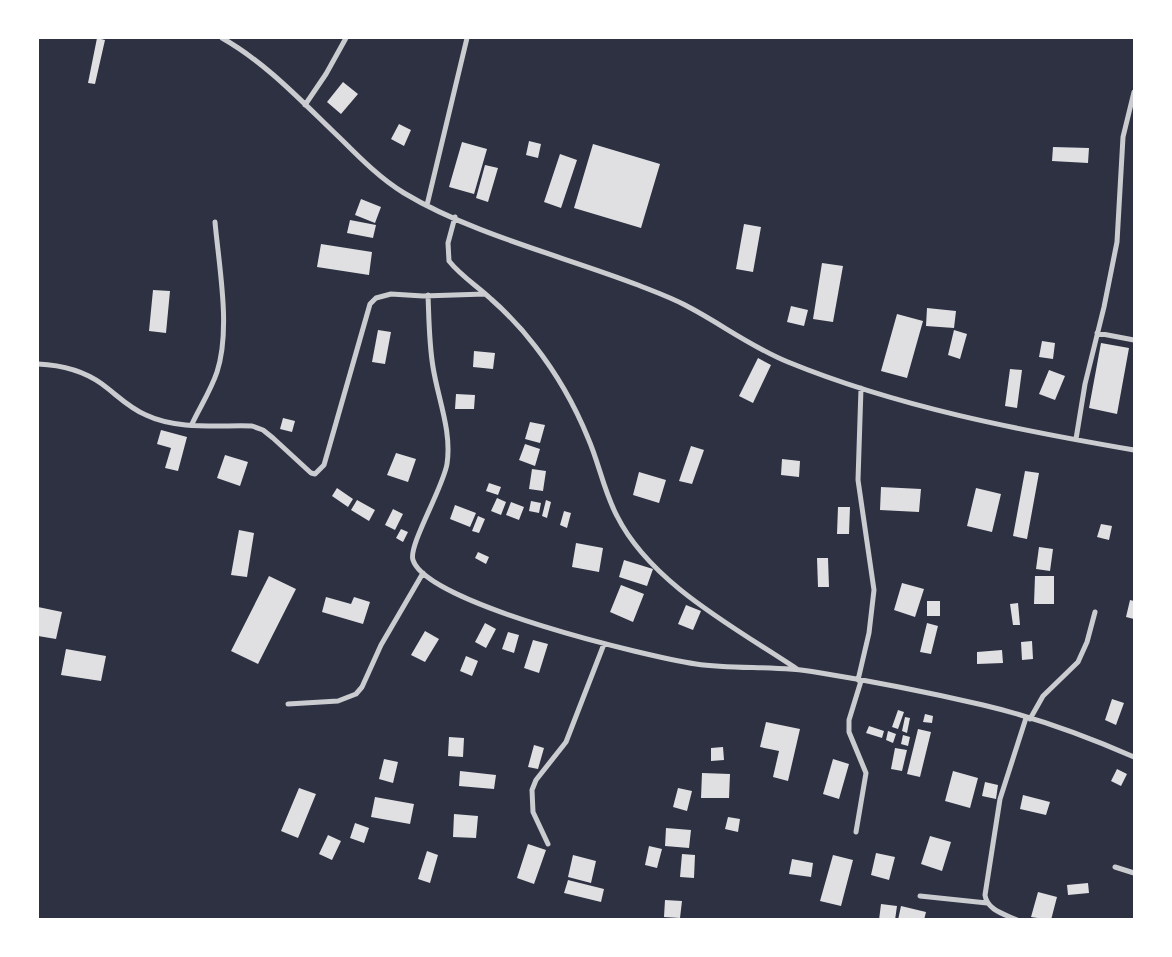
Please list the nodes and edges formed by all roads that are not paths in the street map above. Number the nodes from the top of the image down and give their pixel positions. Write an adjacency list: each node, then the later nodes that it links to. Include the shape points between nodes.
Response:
1 (222, 38): 5 (street, via 276,77)
2 (346, 38): 5 (street)
3 (467, 38): 6 (street)
4 (1134, 92): 11 (street, via 1123,137 1117,242)
5 (305, 104): 6 (street, via 371,169)
6 (427, 205): 7 (street)
7 (455, 217): 9 (street, via 448,243 449,261); 14 (street, via 651,290 686,305 767,353)
8 (215, 222): 15 (street, via 221,298 220,351 217,372)
9 (485, 294): 10 (street); 21 (street, via 535,346 561,384 589,439 616,516 632,542 652,566 682,590)
10 (428, 295): 15 (street, via 391,294 376,298 370,304 319,473 311,473 263,430 252,426); 18 (street, via 433,369 448,444 440,491 412,550 414,563)
11 (1097, 333): 12 (street); 16 (street)
12 (1134, 340)
13 (38, 364): 15 (street, via 86,375 148,416)
14 (862, 388): 16 (street, via 944,412); 22 (street, via 858,480 874,590)
15 (192, 424)
16 (1076, 440): 17 (street)
17 (1134, 450)
18 (423, 573): 20 (street, via 491,609); 23 (street, via 356,694 338,701)
19 (1095, 612): 24 (street, via 1078,662 1043,696)
20 (604, 644): 21 (street, via 699,664); 27 (street, via 566,742 536,780 532,790 533,812)
21 (798, 670): 22 (street)
22 (859, 680): 24 (street, via 984,705); 26 (street, via 849,726 866,773)
23 (288, 704)
24 (1028, 719): 25 (street); 31 (street, via 1000,799 985,895)
25 (1134, 757)
26 (856, 832)
27 (548, 844)
28 (1115, 867): 29 (street)
29 (1134, 873)
30 (920, 896): 31 (street)
31 (987, 903): 32 (street)
32 (1017, 920)

